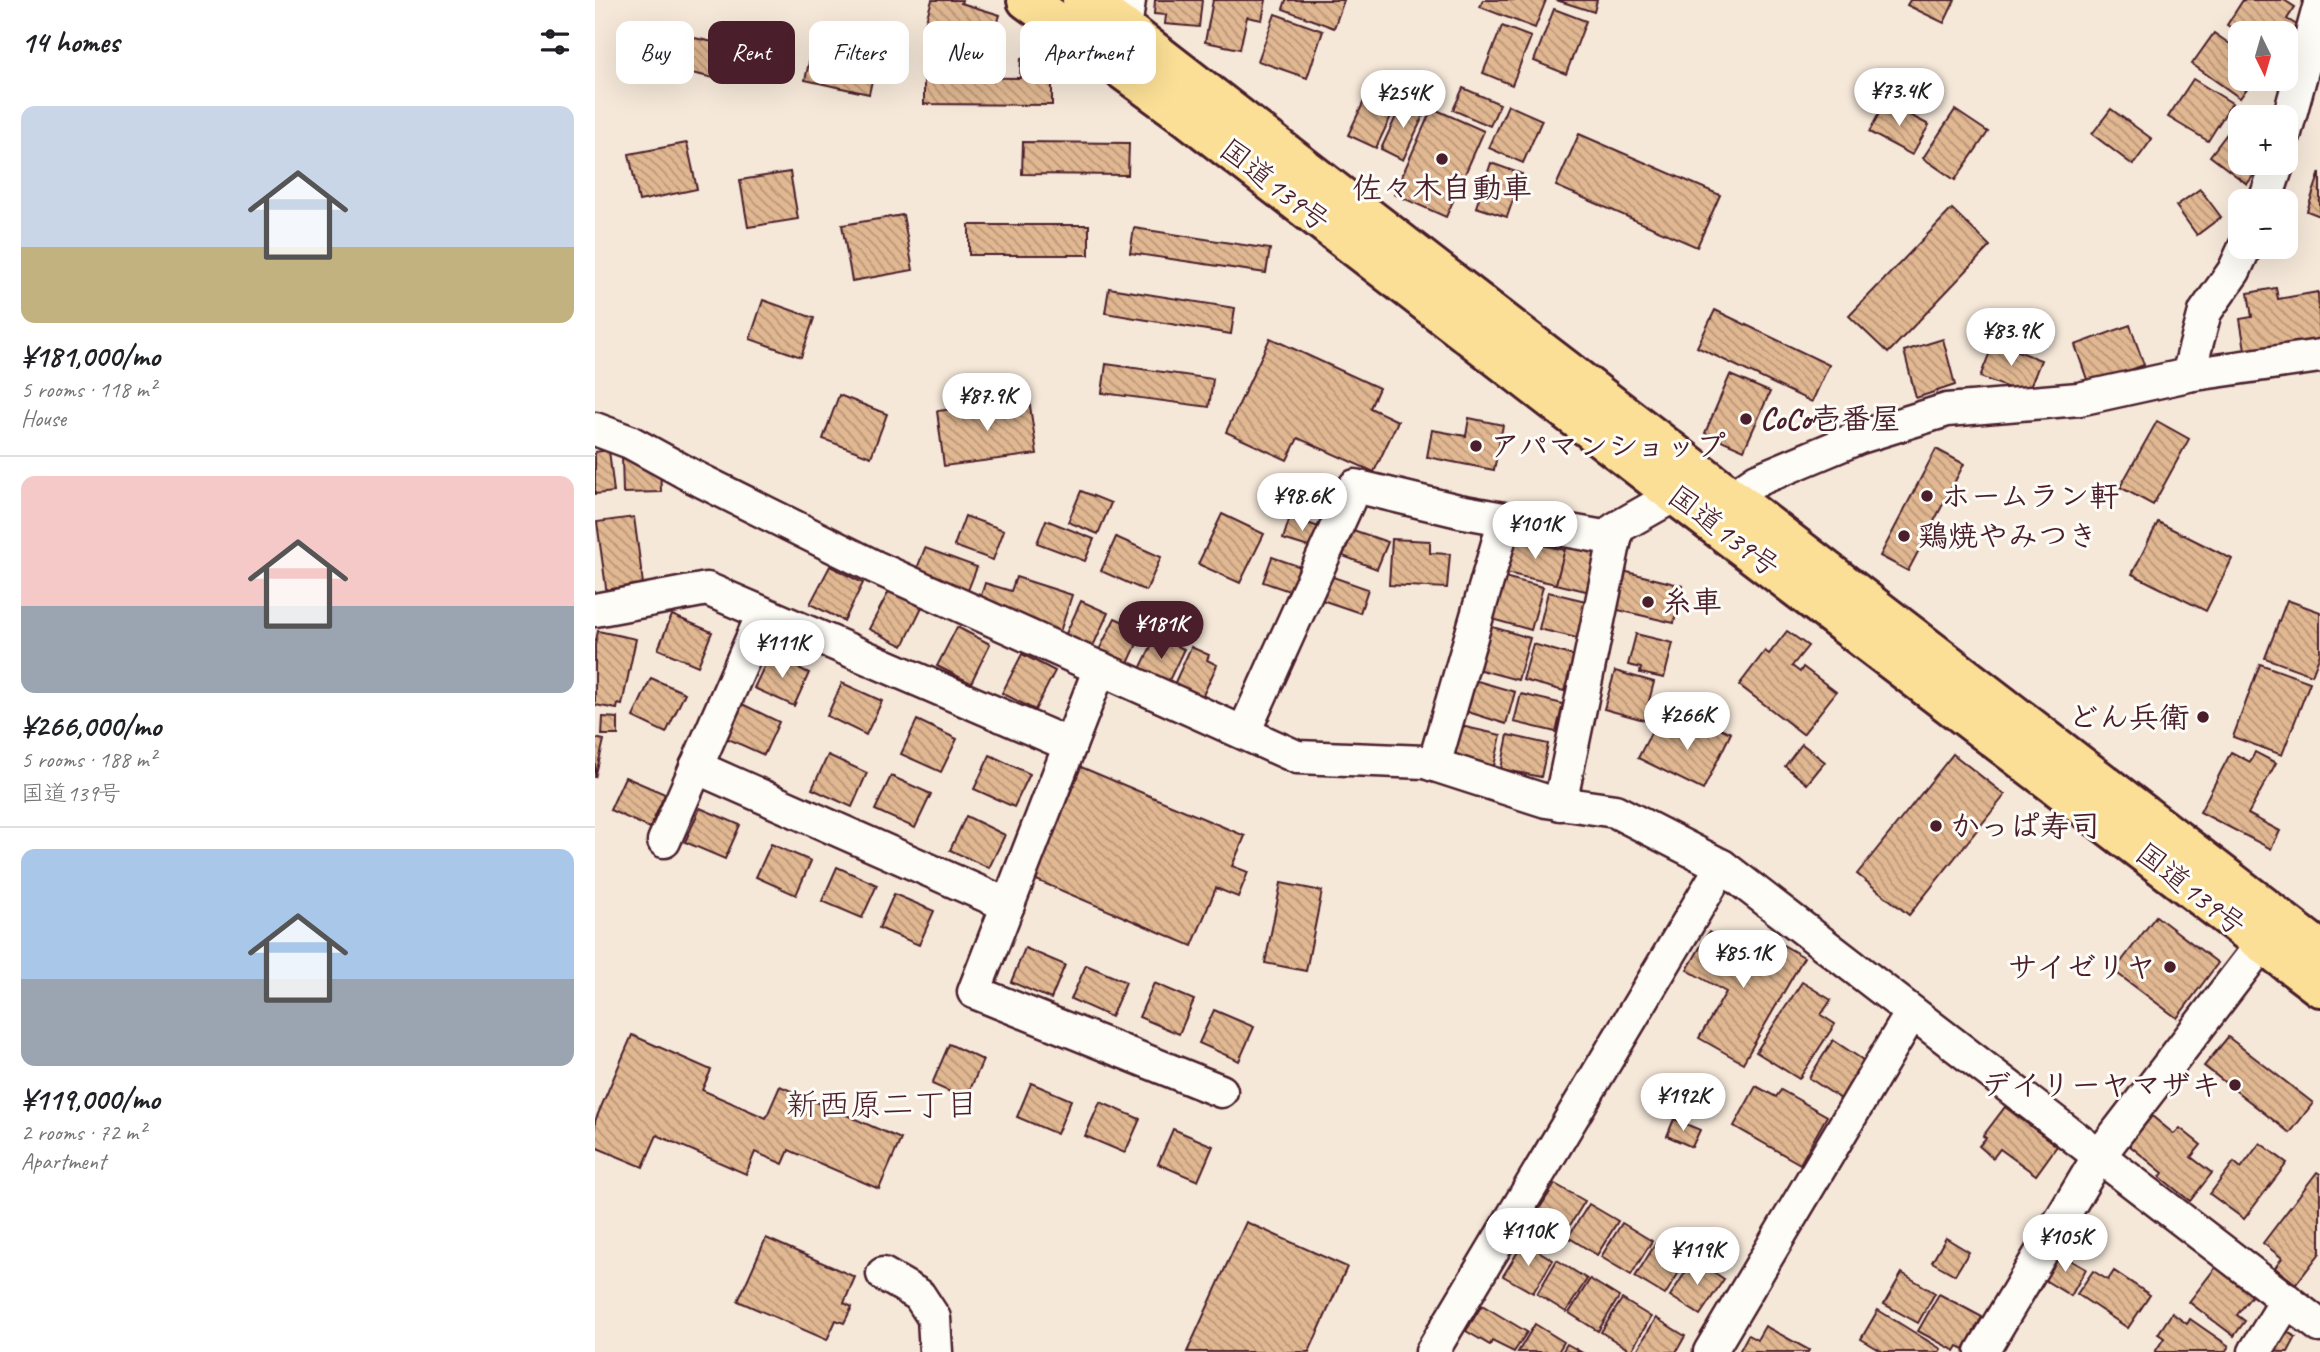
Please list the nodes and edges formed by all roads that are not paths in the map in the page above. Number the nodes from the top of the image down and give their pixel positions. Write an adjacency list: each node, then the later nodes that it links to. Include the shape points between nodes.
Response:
1 (1027, 0): 10 (highway, 国道139号, via 1190,119)
2 (1082, 0): 4 (highway, 国道139号)
3 (2320, 4): 5 (street)
4 (1127, 14): 11 (highway, 国道139号)
5 (2293, 105)
6 (2240, 259): 8 (street, via 2205,312)
7 (2320, 356): 8 (street)
8 (2188, 375): 11 (street, via 2079,399 1947,410 1847,442 1757,480)
9 (595, 429): 16 (street, via 630,442 875,567)
10 (1675, 495): 13 (street, via 1615,529); 25 (highway, 国道139号)
11 (1733, 497): 25 (highway, 国道139号)
12 (1505, 519): 13 (street); 17 (street, via 1355,486); 19 (street)
13 (1615, 539): 21 (street)
14 (595, 610): 15 (street, via 707,589)
15 (763, 614): 18 (street); 20 (street)
16 (1100, 668): 17 (street); 18 (street)
17 (1244, 733): 19 (street, via 1297,757)
18 (1070, 745): 24 (street)
19 (1434, 765): 21 (street)
20 (696, 767): 22 (street); 24 (street)
21 (1560, 804): 23 (street, via 1615,811)
22 (664, 841)
23 (1722, 866): 28 (street); 35 (street)
24 (1008, 905): 29 (street, via 974,992)
25 (2271, 931): 26 (highway, 国道139号); 27 (highway, 国道139号); 30 (street)
26 (2320, 950)
27 (2320, 987)
28 (1911, 1014): 30 (street); 36 (street)
29 (1221, 1091)
30 (2099, 1156): 32 (street); 37 (street)
31 (883, 1274): 34 (street, via 919,1295 934,1318)
32 (2287, 1300): 33 (street); 38 (street)
33 (2320, 1326)
34 (936, 1352)
35 (1432, 1352)
36 (1710, 1352)
37 (1982, 1352)
38 (2255, 1352)

